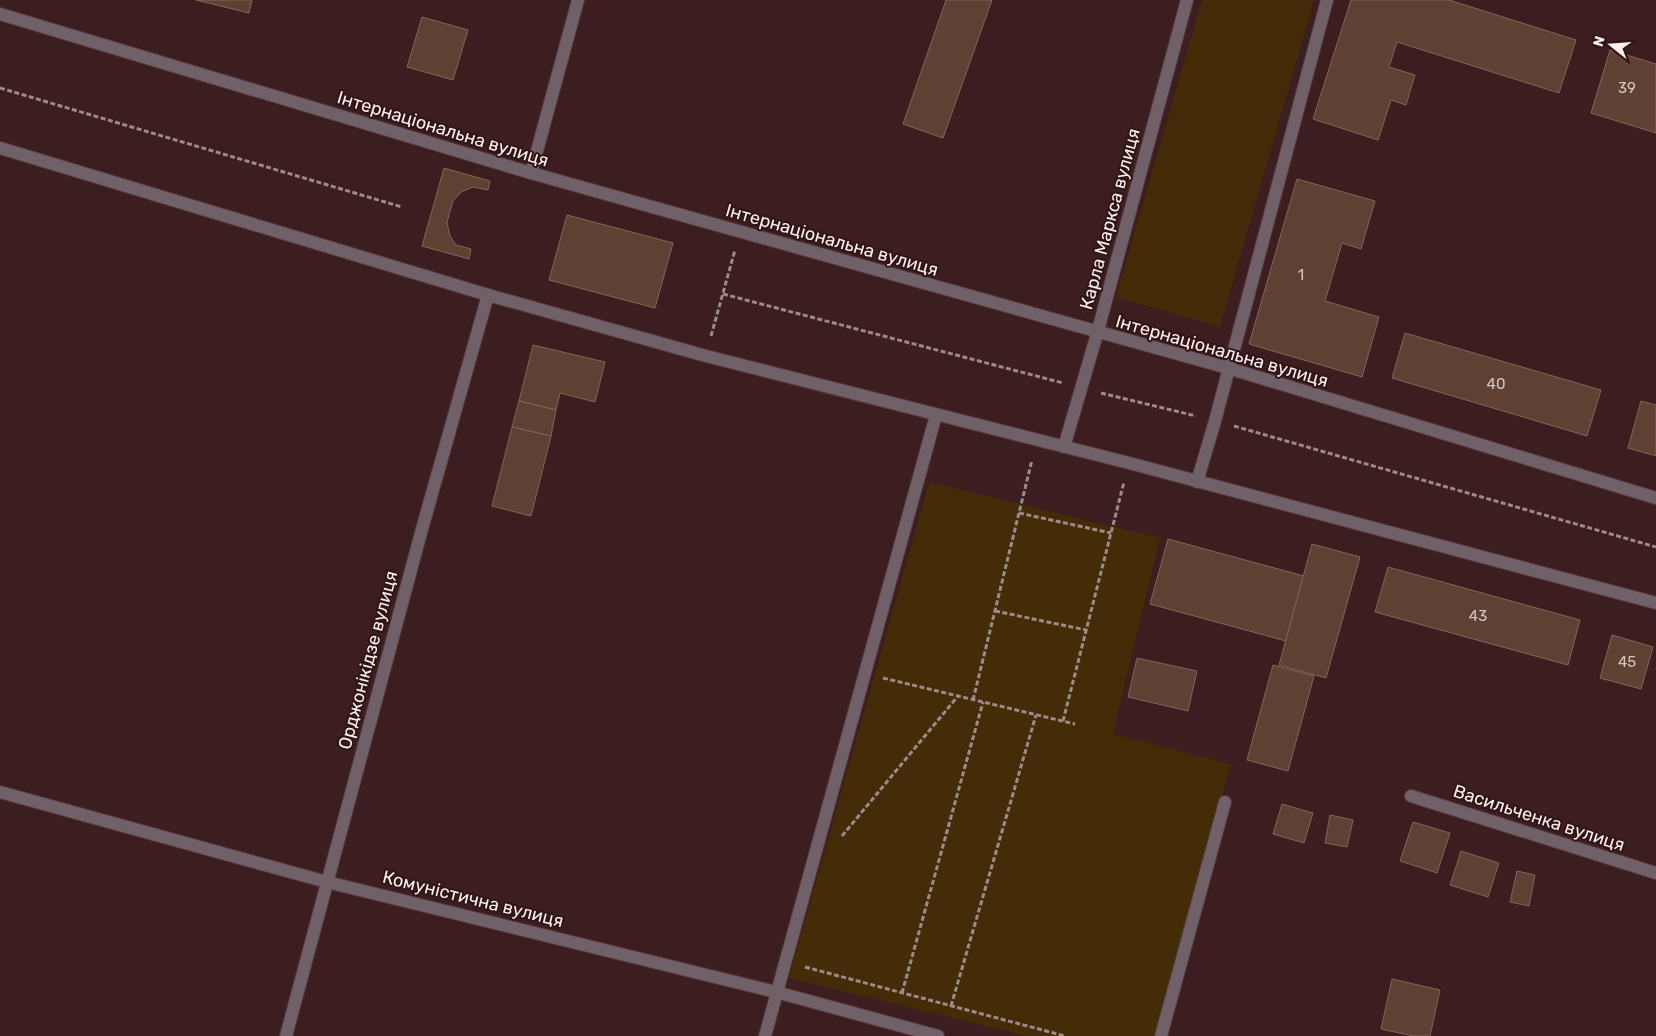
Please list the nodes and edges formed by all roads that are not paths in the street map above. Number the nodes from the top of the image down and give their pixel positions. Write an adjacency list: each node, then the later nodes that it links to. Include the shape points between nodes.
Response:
1 (578, 0): 6 (street)
2 (1187, 0): 8 (street, Карла Маркса вулиця)
3 (1327, 0): 9 (street)
4 (0, 14): 6 (street, Інтернаціональна вулиця)
5 (0, 148): 7 (street)
6 (531, 173): 8 (street, Інтернаціональна вулиця)
7 (488, 295): 10 (street); 19 (street, Орджонікідзе вулиця)
8 (1097, 334): 9 (street, Інтернаціональна вулиця); 11 (street, Карла Маркса вулиця)
9 (1228, 368): 12 (street); 13 (street, Інтернаціональна вулиця)
10 (936, 416): 11 (street); 20 (street)
11 (1064, 447): 12 (street)
12 (1197, 482): 14 (street)
13 (1656, 498)
14 (1656, 603)
15 (0, 792): 19 (street, Комуністична вулиця)
16 (1411, 796): 18 (street, Васильченка вулиця)
17 (1225, 802): 24 (street)
18 (1656, 874)
19 (327, 882): 20 (street, Комуністична вулиця); 21 (street, Орджонікідзе вулиця)
20 (776, 992): 22 (street); 23 (street, Комуністична вулиця)
21 (286, 1036)
22 (765, 1036)
23 (938, 1036)
24 (1162, 1036)

